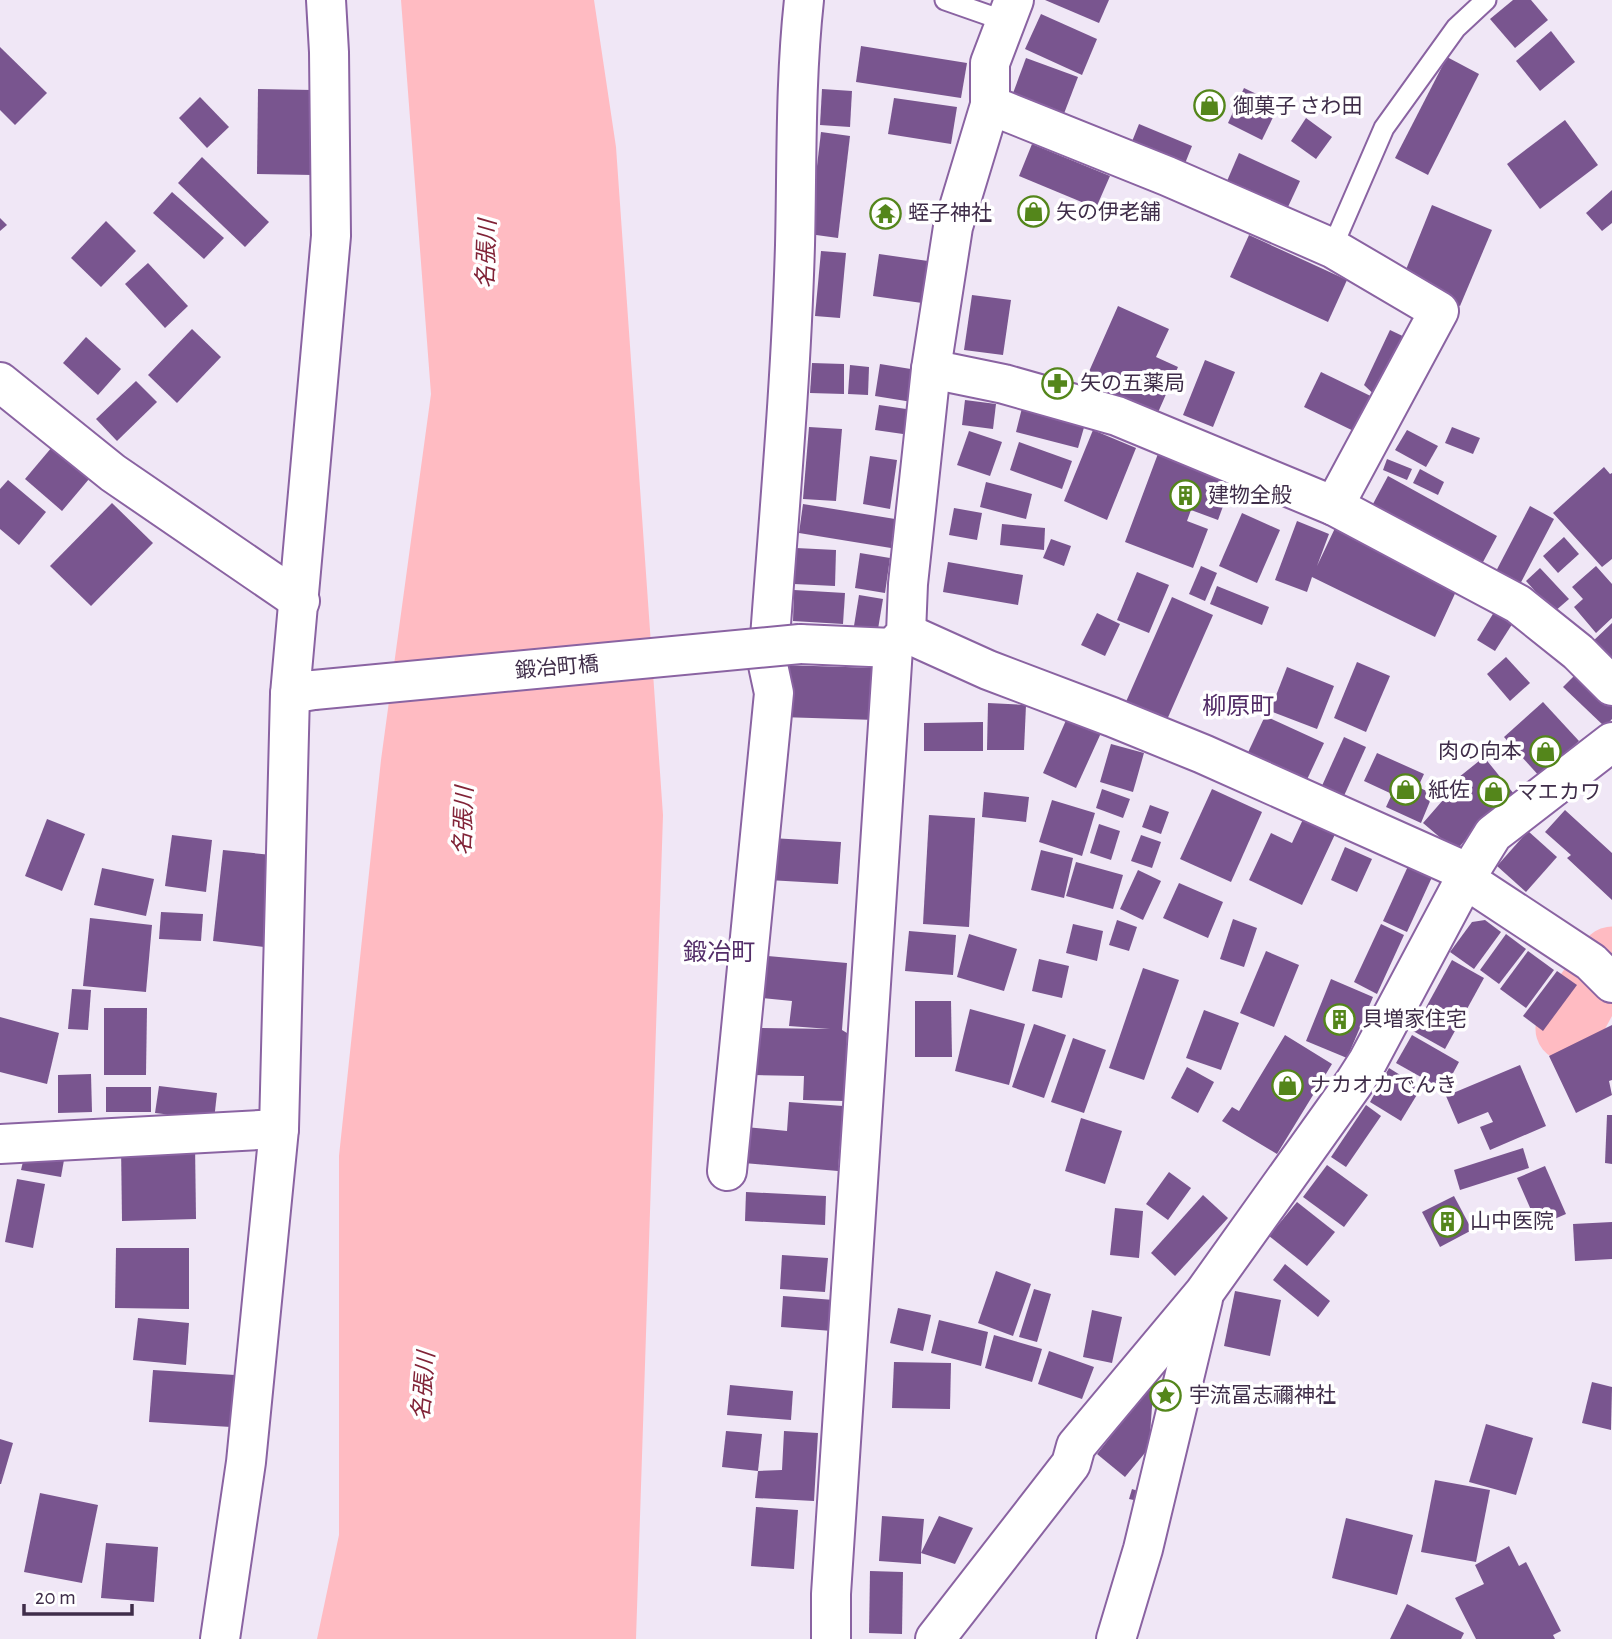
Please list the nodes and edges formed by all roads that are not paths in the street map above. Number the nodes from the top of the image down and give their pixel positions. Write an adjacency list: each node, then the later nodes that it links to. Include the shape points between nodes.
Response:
1 (326, 0): 11 (street, via 331,236)
2 (804, 0): 20 (street, via 798,54 795,245 768,665 774,693)
3 (945, 0): 5 (lane)
4 (1486, 0): 7 (lane, via 1456,28 1384,128)
5 (1009, 10): 6 (street, via 990,63)
6 (990, 105): 7 (street); 8 (street, via 953,227)
7 (1332, 248): 10 (street, via 1439,311)
8 (931, 369): 10 (street, via 1117,416); 12 (street)
9 (0, 382): 11 (street, via 113,473)
10 (1334, 506): 13 (street, via 1518,604)
11 (300, 601): 14 (street)
12 (899, 640): 14 (street, 鍛冶町橋, bridge, via 800,643); 16 (street, via 1203,754); 23 (street)
13 (1612, 686)
14 (302, 692): 18 (street)
15 (1612, 742): 16 (street, via 1493,834)
16 (1467, 876): 17 (street); 21 (street, via 1368,1061)
17 (1602, 972)
18 (279, 1129): 19 (street); 22 (street, via 246,1462)
19 (0, 1144)
20 (727, 1171)
21 (1204, 1293): 24 (street, via 1076,1446 1071,1464); 25 (street, via 1143,1549)
22 (220, 1639)
23 (831, 1639)
24 (934, 1639)
25 (1116, 1639)

